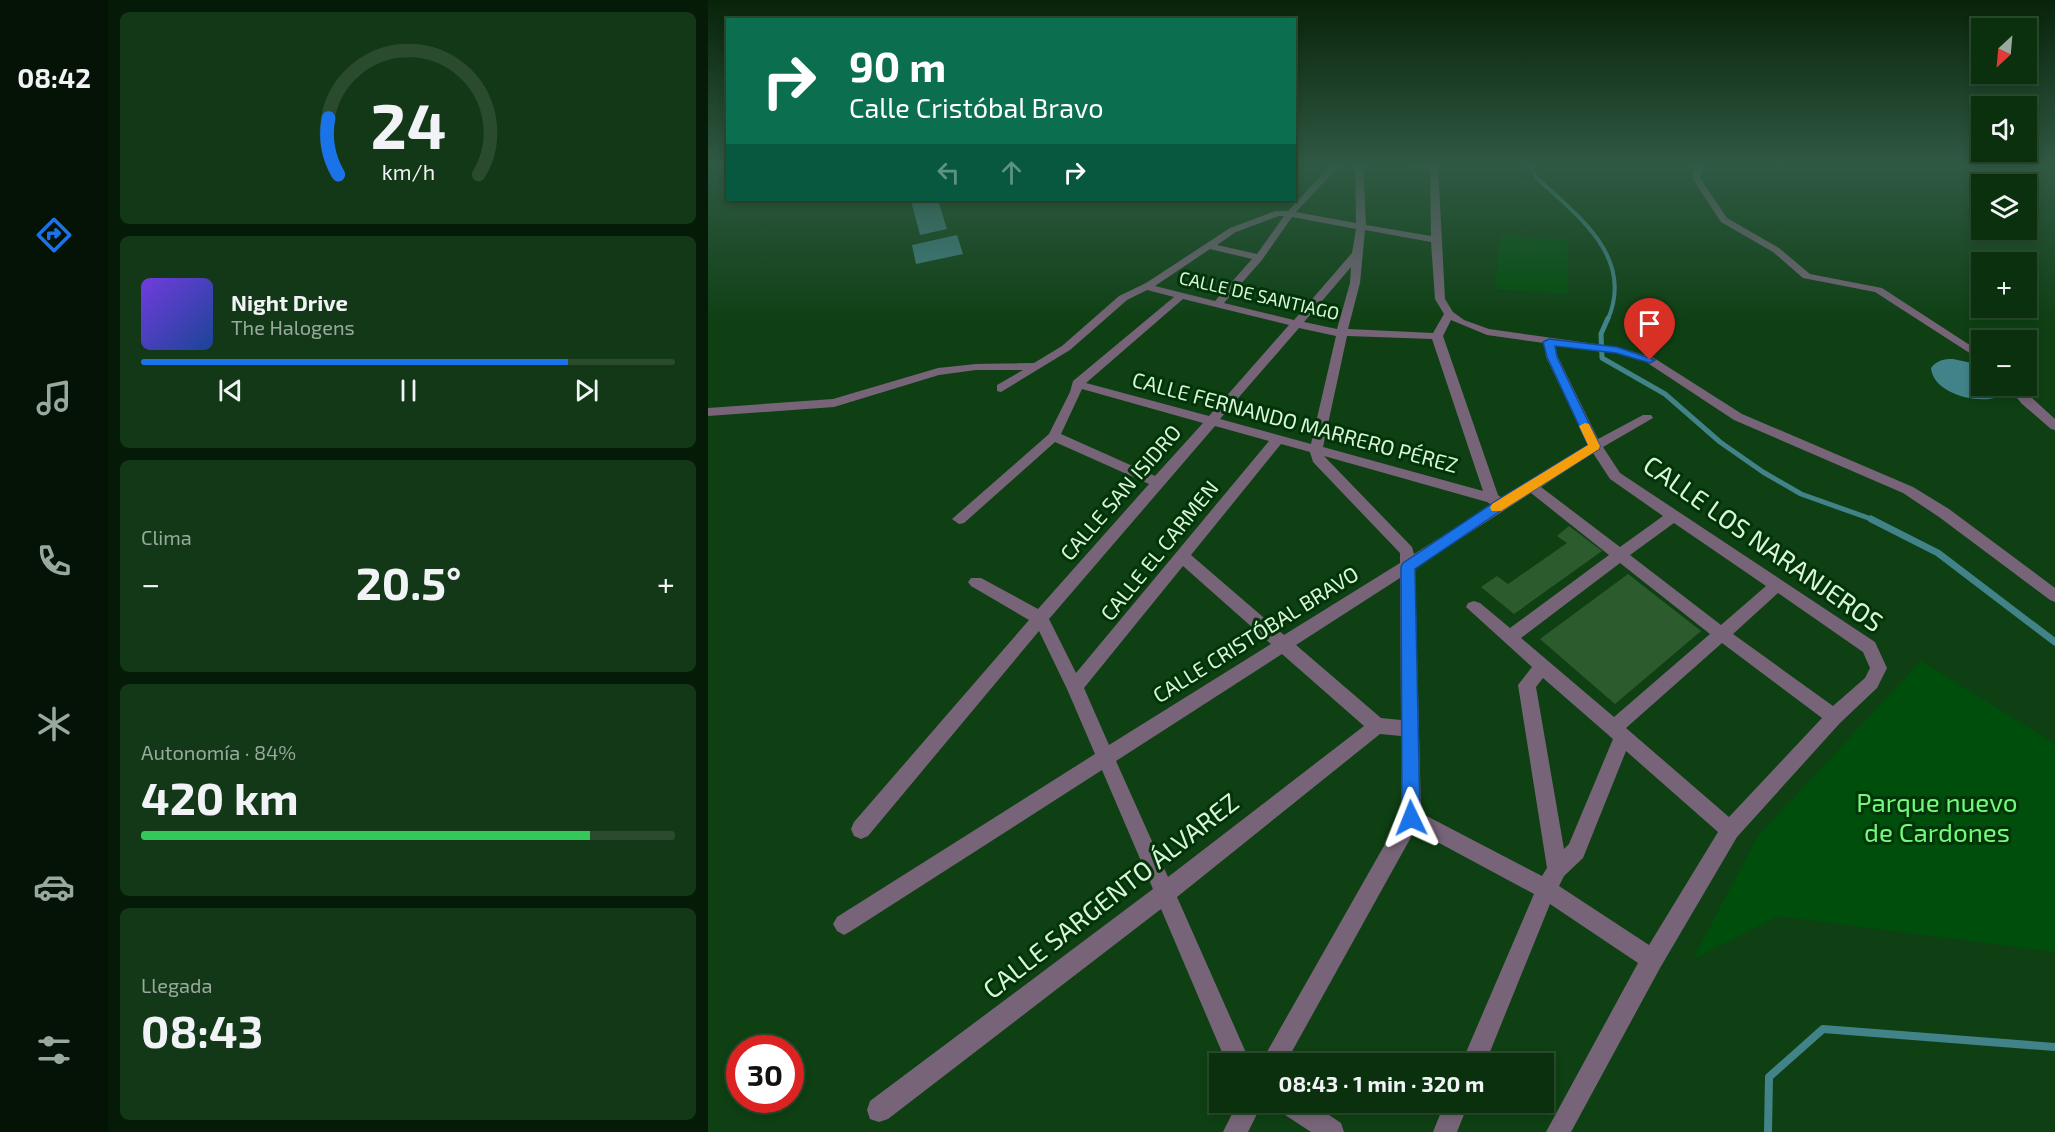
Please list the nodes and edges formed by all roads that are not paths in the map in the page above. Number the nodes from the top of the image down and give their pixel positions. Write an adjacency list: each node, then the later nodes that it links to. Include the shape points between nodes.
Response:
1 (1263, 218): 9 (street)
2 (1287, 218): 11 (street)
3 (1311, 218): 7 (street)
4 (1361, 218): 7 (street)
5 (1435, 218): 8 (street)
6 (1723, 218): 20 (street, via 1776,250 1807,276 1878,290)
7 (1361, 227): 8 (street); 10 (street)
8 (1436, 240): 15 (street, via 1440,299)
9 (1208, 246): 11 (street); 12 (street)
10 (1357, 254): 16 (street, CALLE SAN ISIDRO); 17 (street, via 1355,283)
11 (1259, 258): 14 (street)
12 (1146, 287): 13 (street, CALLE DE SANTIAGO); 21 (street, via 1123,298 1066,348)
13 (1181, 296): 14 (street, CALLE DE SANTIAGO); 22 (street)
14 (1217, 305): 16 (street, CALLE DE SANTIAGO)
15 (1449, 314): 18 (street); 19 (street, via 1487,332)
16 (1296, 324): 17 (street, CALLE DE SANTIAGO); 27 (street, CALLE SAN ISIDRO)
17 (1342, 332): 18 (street, CALLE DE SANTIAGO); 32 (street)
18 (1437, 336): 35 (street)
19 (1549, 342): 31 (street, via 1552,357); 43 (street, via 1617,350 1650,360 1738,417 1908,490)
20 (1971, 351)
21 (1034, 366): 23 (street); 25 (street, via 938,372 834,403)
22 (1077, 384): 27 (street, CALLE FERNANDO MARRERO PÉREZ); 29 (street)
23 (1001, 388)
24 (2022, 396): 28 (street)
25 (708, 412)
26 (1647, 418): 31 (street, CALLE CRISTÓBAL BRAVO)
27 (1212, 421): 30 (street, CALLE FERNANDO MARRERO PÉREZ); 33 (street, CALLE SAN ISIDRO)
28 (2055, 426)
29 (1054, 436): 33 (street); 37 (street)
30 (1277, 440): 32 (street, CALLE FERNANDO MARRERO PÉREZ); 39 (street, CALLE EL CARMEN)
31 (1594, 446): 34 (street, CALLE CRISTÓBAL BRAVO); 36 (street, CALLE LOS NARANJEROS, via 1615,476)
32 (1316, 451): 35 (street, CALLE FERNANDO MARRERO PÉREZ); 40 (street, via 1318,459 1407,551)
33 (1158, 483): 45 (street, CALLE SAN ISIDRO)
34 (1532, 487): 35 (street, CALLE CRISTÓBAL BRAVO); 38 (street)
35 (1496, 501): 40 (street, CALLE CRISTÓBAL BRAVO)
36 (1674, 515): 38 (street); 42 (street, CALLE LOS NARANJEROS)
37 (959, 519)
38 (1620, 555): 46 (street); 47 (street)
39 (1183, 557): 48 (street); 50 (street, CALLE EL CARMEN)
40 (1408, 567): 48 (street, CALLE CRISTÓBAL BRAVO); 53 (street)
41 (976, 582): 45 (street)
42 (1777, 585): 46 (street); 51 (street, CALLE LOS NARANJEROS, via 1869,648 1880,668 1871,683)
43 (2055, 596)
44 (1474, 608): 47 (street)
45 (1040, 618): 50 (street); 57 (street, CALLE SAN ISIDRO)
46 (1721, 634): 51 (street); 54 (street)
47 (1509, 638): 49 (street)
48 (1283, 644): 52 (street); 55 (street, CALLE CRISTÓBAL BRAVO)
49 (1542, 667): 54 (street); 59 (street, via 1527,685)
50 (1075, 687): 55 (street)
51 (1834, 717): 58 (street, CALLE LOS NARANJEROS)
52 (1377, 726): 53 (street); 61 (street, CALLE SARGENTO ÁLVAREZ)
53 (1408, 728): 56 (street)
54 (1618, 733): 58 (street); 59 (street, via 1576,851)
55 (1104, 758): 61 (street); 62 (street, CALLE CRISTÓBAL BRAVO)
56 (1411, 818): 60 (street); 65 (street)
57 (861, 830)
58 (1730, 830): 63 (street, CALLE LOS NARANJEROS)
59 (1557, 869): 60 (street)
60 (1546, 889): 63 (street); 66 (street)
61 (1166, 892): 64 (street); 67 (street, CALLE SARGENTO ÁLVAREZ)
62 (844, 924)
63 (1652, 960): 74 (street, CALLE LOS NARANJEROS)
64 (1234, 1053)
65 (1278, 1053)
66 (1478, 1053)
67 (879, 1110)
68 (1245, 1113): 71 (street)
69 (1304, 1113): 72 (street)
70 (1453, 1113): 73 (street)
71 (1235, 1132)
72 (1332, 1132)
73 (1445, 1132)
74 (1558, 1132)

